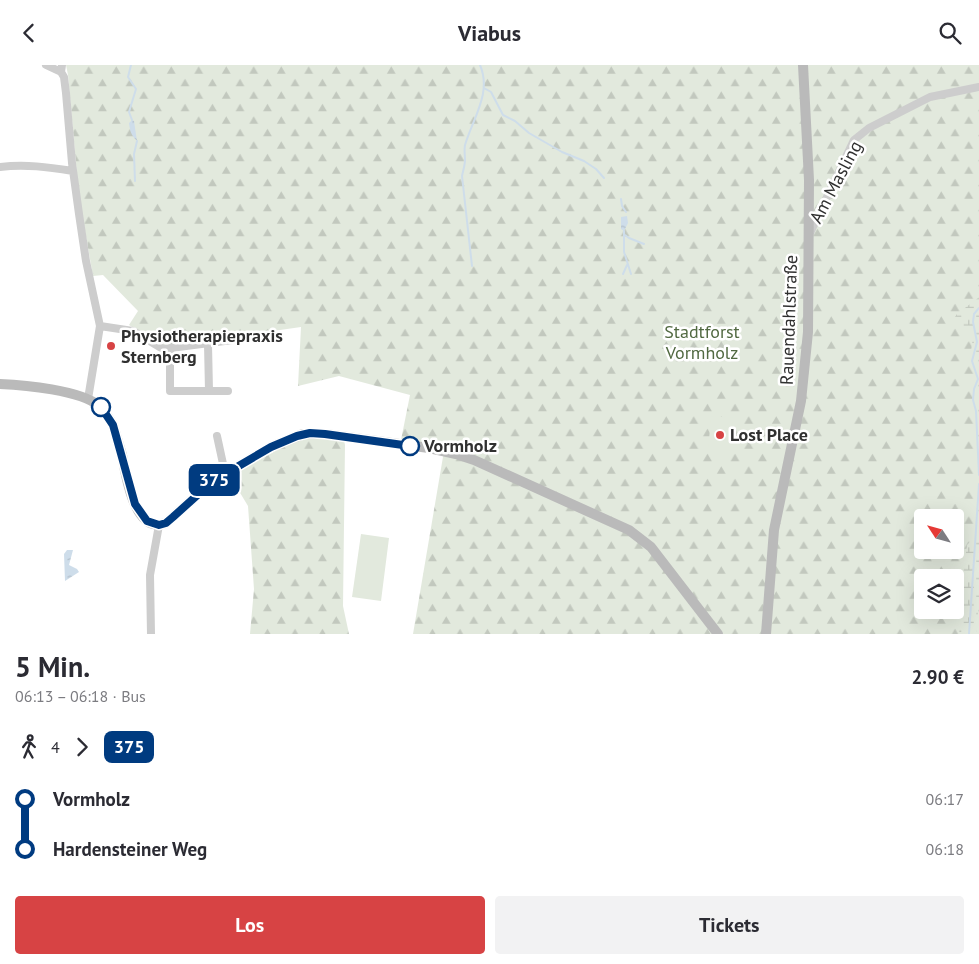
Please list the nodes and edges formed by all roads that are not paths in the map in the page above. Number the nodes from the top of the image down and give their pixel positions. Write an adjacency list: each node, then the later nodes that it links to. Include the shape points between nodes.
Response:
1 (46, 65): 3 (street)
2 (803, 65): 7 (main road, Rauendahlstraße, via 809,180)
3 (62, 69): 6 (street)
4 (979, 87): 7 (street, Am Masling, via 930,97 869,128 854,140)
5 (0, 167): 6 (street, via 36,165)
6 (73, 171): 8 (street, via 86,261)
7 (808, 237): 21 (main road, Rauendahlstraße, via 805,369 774,530)
8 (100, 326): 11 (street, via 133,331 159,348); 15 (street)
9 (263, 336): 10 (street)
10 (208, 344): 11 (street); 13 (street)
11 (170, 348): 13 (street, via 170,391)
12 (0, 384): 15 (main road)
13 (210, 391): 14 (street)
14 (228, 391)
15 (88, 399): 18 (main road, via 99,405 113,425 139,511 149,522)
16 (217, 436): 17 (street)
17 (225, 473): 18 (main road, via 166,523); 20 (main road, via 287,440 310,433 456,453 634,534 651,547)
18 (159, 525): 19 (street, via 150,575)
19 (151, 634)
20 (718, 634)
21 (766, 634)

